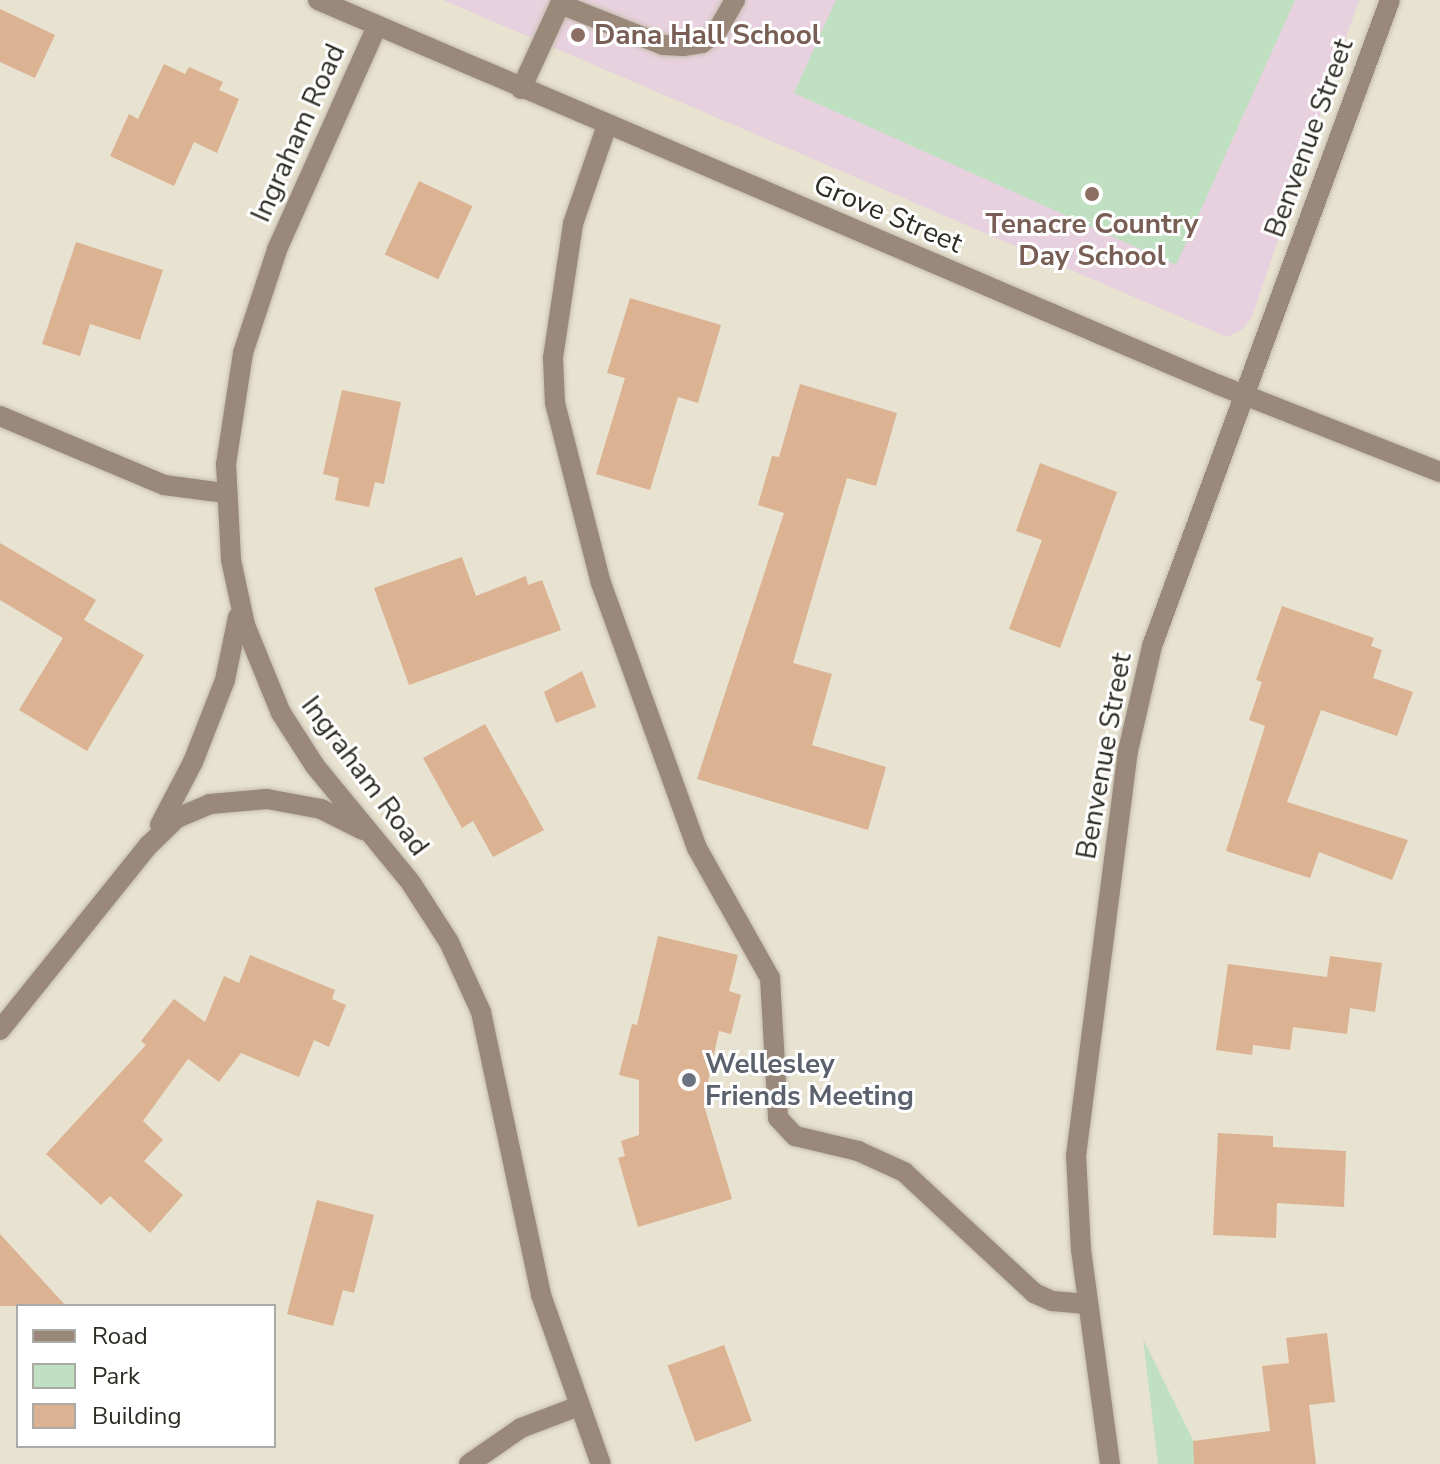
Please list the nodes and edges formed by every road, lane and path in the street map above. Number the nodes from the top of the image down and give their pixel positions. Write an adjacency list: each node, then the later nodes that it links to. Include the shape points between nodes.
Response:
1 (318, 0): 5 (street, Grove Street)
2 (735, 0): 4 (street, via 716,33 702,43 683,46 663,45)
3 (1390, 0): 8 (street, Benvenue Street)
4 (561, 2): 6 (street)
5 (377, 26): 6 (street, Grove Street); 11 (street, Ingraham Road, via 277,250 253,318 233,393)
6 (521, 89): 7 (street, Grove Street)
7 (607, 125): 8 (street, Grove Street); 16 (street, via 573,224 552,381 597,570 697,848 770,978 775,1106 784,1128 809,1142 858,1151 904,1172 1034,1293 1052,1301)
8 (1245, 396): 10 (street, Grove Street); 16 (street, Benvenue Street, via 1152,646 1128,751 1078,1110 1076,1203)
9 (0, 416): 11 (street, via 164,485)
10 (1440, 472)
11 (225, 493): 12 (street, Ingraham Road)
12 (236, 590): 13 (street, Ingraham Road, via 281,713 315,766); 14 (street, via 237,636 225,680 175,802)
13 (371, 834): 14 (street, via 295,802 238,800 210,804 177,818); 17 (street, Ingraham Road, via 436,921 481,1012 541,1295)
14 (149, 845): 15 (street)
15 (0, 1030)
16 (1087, 1304): 20 (street, Benvenue Street)
17 (579, 1406): 18 (street, via 521,1428); 19 (street, Ingraham Road)
18 (469, 1464)
19 (601, 1464)
20 (1110, 1464)

